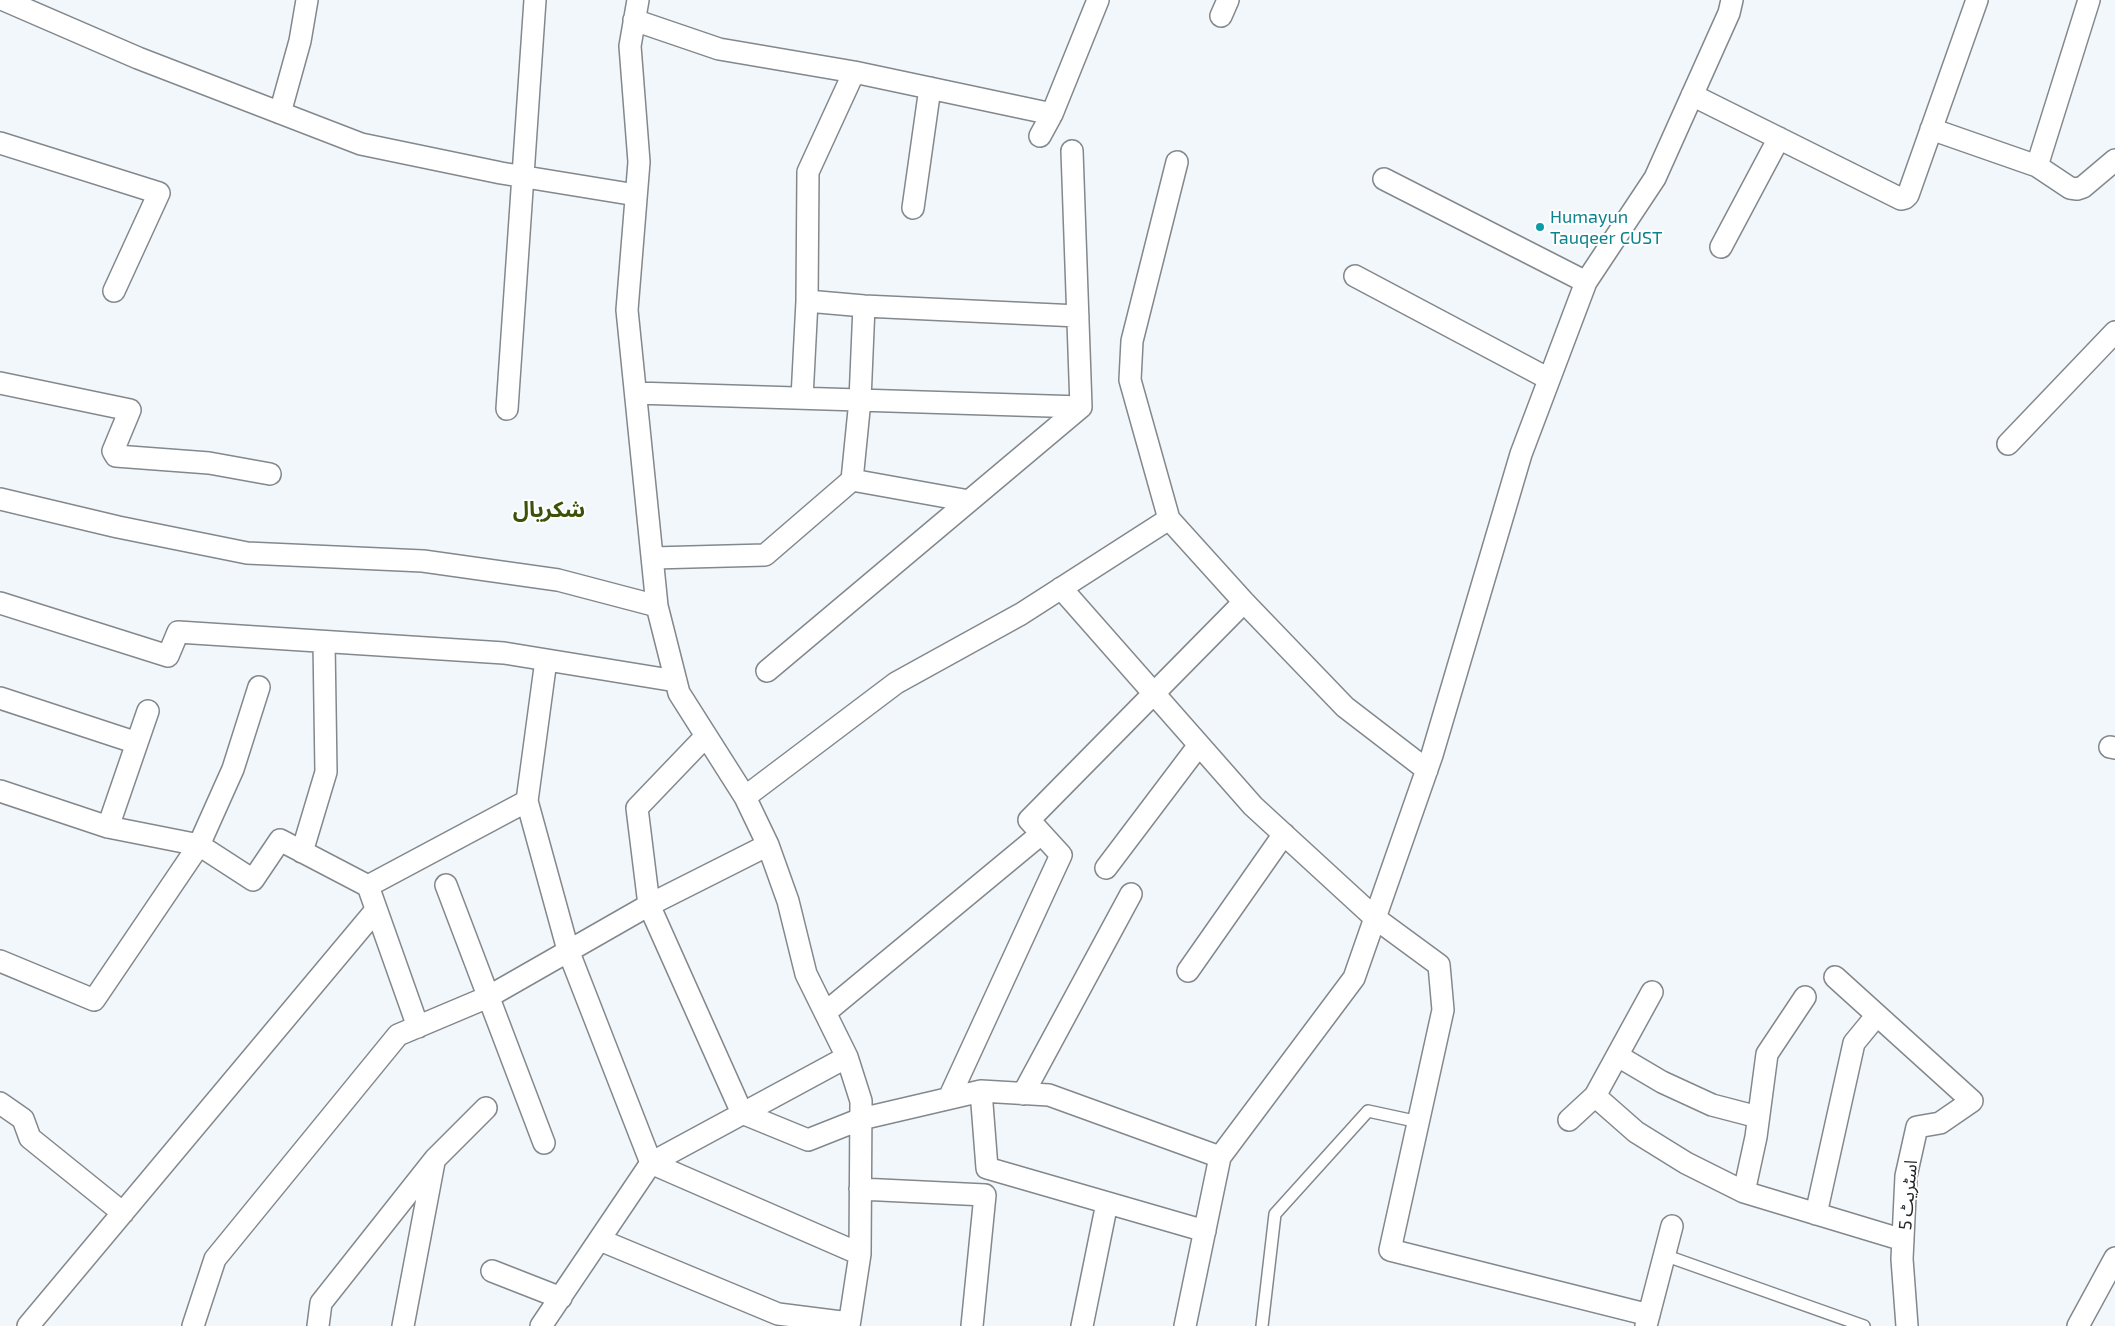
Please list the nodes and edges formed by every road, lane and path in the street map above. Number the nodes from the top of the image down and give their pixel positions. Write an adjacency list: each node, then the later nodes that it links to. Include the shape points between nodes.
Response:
1 (4, 0): 8 (street)
2 (307, 0): 13 (street, via 300,41)
3 (535, 0): 23 (street)
4 (1098, 0): 14 (street)
5 (1732, 0): 12 (street)
6 (1977, 0): 15 (street)
7 (2089, 0): 22 (street)
8 (36, 6): 13 (street, via 138,58)
9 (636, 10): 10 (street, via 719,49); 25 (street, via 630,46 638,162)
10 (854, 72): 11 (street); 31 (street, via 808,172)
11 (930, 88): 14 (street); 26 (street)
12 (1692, 95): 17 (street); 29 (street, via 1655,178)
13 (280, 113): 23 (street, via 361,144)
14 (1052, 114): 16 (street)
15 (1932, 130): 17 (street, via 1908,195 1901,199); 22 (street)
16 (1040, 136)
17 (1780, 138): 27 (street)
18 (0, 143): 30 (street, via 159,193)
19 (1072, 151): 33 (street)
20 (2115, 160): 22 (street, via 2084,187 2077,189)
21 (1177, 162): 47 (street, via 1132,341 1130,380)
22 (2037, 166)
23 (521, 176): 25 (street); 41 (street)
24 (1384, 179): 29 (street)
25 (636, 195): 37 (street, via 627,310)
26 (913, 208)
27 (1722, 247)
28 (1354, 276): 35 (street)
29 (1586, 282): 35 (street)
30 (114, 291)
31 (807, 301): 32 (street); 38 (street)
32 (864, 306): 33 (street); 39 (street)
33 (1078, 316): 40 (street)
34 (2115, 332): 42 (street)
35 (1549, 379): 64 (street, via 1520,454)
36 (0, 384): 43 (street, via 130,410 114,451 116,456 208,464)
37 (636, 393): 38 (street); 48 (street)
38 (802, 398): 39 (street)
39 (860, 400): 40 (street); 44 (street)
40 (1081, 406): 46 (street)
41 (507, 409)
42 (2008, 444)
43 (270, 474)
44 (852, 480): 46 (street); 48 (street, via 765,555)
45 (0, 499): 52 (street, via 247,553 424,560 558,580)
46 (969, 501): 55 (street)
47 (1169, 519): 49 (street); 50 (street)
48 (653, 558): 52 (street)
49 (1062, 588): 58 (street); 66 (street, via 896,683)
50 (1244, 602): 58 (street); 64 (street, via 1345,707)
51 (0, 603): 53 (street, via 168,656 178,632)
52 (657, 606): 56 (street)
53 (324, 642): 54 (street, via 504,653); 73 (street, via 326,772)
54 (546, 660): 56 (street); 67 (street)
55 (767, 671)
56 (676, 681): 61 (street, via 679,692)
57 (258, 686): 71 (street, via 233,769)
58 (1154, 694): 63 (street); 69 (street, via 1029,820)
59 (0, 698): 62 (street)
60 (148, 711): 62 (street)
61 (706, 736): 66 (street); 78 (street, via 637,808)
62 (137, 743): 68 (street)
63 (1199, 745): 70 (street, via 1253,806); 74 (street)
64 (1427, 770): 80 (street)
65 (0, 791): 68 (street)
66 (745, 797): 72 (street)
67 (527, 801): 76 (street); 81 (street)
68 (108, 828): 71 (street)
69 (1042, 834): 88 (street); 96 (street, via 1061,855)
70 (1284, 834): 80 (street); 83 (street)
71 (199, 845): 73 (street, via 253,880 280,840); 82 (street, via 94,1000)
72 (768, 845): 78 (street); 88 (street, via 788,901 806,974)
73 (302, 852): 76 (street)
74 (1106, 868)
75 (446, 885): 86 (street)
76 (368, 886): 79 (street)
77 (1131, 894): 94 (street)
78 (649, 905): 81 (street); 99 (street)
79 (376, 910): 90 (street); 111 (street)
80 (1375, 918): 103 (street, via 1439,965 1443,1010); 105 (street, via 1354,978)
81 (568, 950): 86 (street); 107 (street)
82 (0, 961)
83 (1188, 971)
84 (1835, 977): 89 (street)
85 (1652, 992): 91 (street)
86 (488, 997): 90 (street); 104 (street)
87 (1805, 997): 100 (street, via 1767,1054)
88 (826, 1012): 92 (street)
89 (1877, 1014): 112 (street, via 1854,1043); 116 (street, اسٹریٹ 5, via 1972,1101 1940,1123 1917,1127 1906,1176)
90 (418, 1027): 125 (street, via 398,1035 215,1259)
91 (1618, 1056): 95 (street); 100 (street, via 1662,1082 1712,1105)
92 (847, 1057): 99 (street); 101 (street, via 861,1101)
93 (980, 1091): 94 (street); 96 (street); 110 (street, via 987,1168)
94 (1023, 1094): 105 (street, via 1049,1096)
95 (1595, 1096): 102 (street); 109 (street, via 1636,1132 1686,1164)
96 (949, 1098): 101 (street)
97 (0, 1103): 111 (street, via 23,1119 30,1138)
98 (486, 1108): 106 (street)
99 (742, 1114): 101 (street, via 808,1140); 107 (street)
100 (1758, 1117): 109 (street)
101 (861, 1119): 108 (street)
102 (1569, 1120)
103 (1419, 1122): 122 (street, via 1390,1250); 132 (lane, via 1368,1111 1274,1214)
104 (544, 1143)
105 (1220, 1157): 114 (street)
106 (435, 1158): 126 (street, via 321,1303); 127 (street)
107 (651, 1163): 115 (street); 117 (street)
108 (860, 1189): 117 (street); 129 (street, via 985,1195)
109 (1744, 1192): 112 (street)
110 (1107, 1203): 114 (street); 130 (street)
111 (123, 1213): 124 (street)
112 (1816, 1214): 116 (street)
113 (1672, 1226): 118 (street)
114 (1205, 1231): 131 (street)
115 (600, 1240): 121 (street); 123 (street, via 778,1314)
116 (1903, 1240): 134 (street, اسٹریٹ 5)
117 (860, 1254): 123 (street)
118 (1664, 1256): 122 (street); 133 (lane)
119 (2115, 1258): 135 (street)
120 (492, 1271): 121 (street)
121 (561, 1298): 128 (street)
122 (1647, 1320)
123 (849, 1324)
124 (28, 1326)
125 (193, 1326)
126 (318, 1326)
127 (403, 1326)
128 (541, 1326)
129 (972, 1326)
130 (1082, 1326)
131 (1185, 1326)
132 (1262, 1326)
133 (1864, 1326)
134 (1907, 1326)
135 (2078, 1326)

